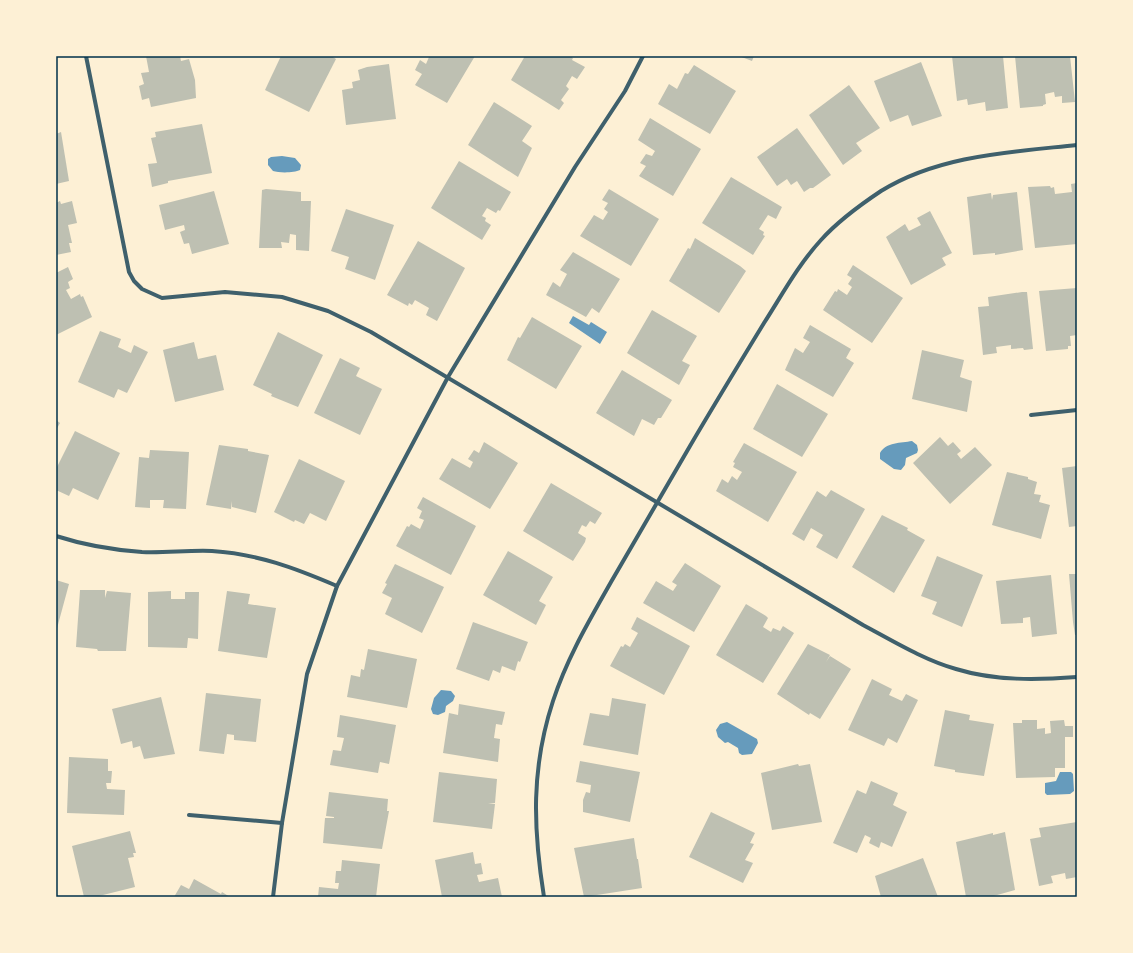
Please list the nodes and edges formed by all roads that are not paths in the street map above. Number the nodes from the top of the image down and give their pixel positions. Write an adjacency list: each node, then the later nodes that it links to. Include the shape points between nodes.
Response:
1 (86, 56): 4 (street, via 129,272 134,282 142,289 162,298 225,292 282,297 346,319)
2 (643, 56): 4 (street, via 625,91 575,167)
3 (1077, 145): 7 (street, via 1001,153 956,161 923,171 882,191 844,218 822,239 799,268)
4 (448, 377): 7 (street); 9 (street)
5 (1077, 410): 6 (street)
6 (1031, 415)
7 (657, 502): 10 (street, via 863,625 949,667 997,677 1041,680); 14 (street, via 572,652 553,701 540,751 535,802 538,858)
8 (56, 536): 9 (street, via 114,549 143,552 206,551 275,561)
9 (337, 586): 12 (street, via 307,674)
10 (1077, 677)
11 (189, 815): 12 (street)
12 (282, 822): 13 (street)
13 (273, 897)
14 (544, 897)

